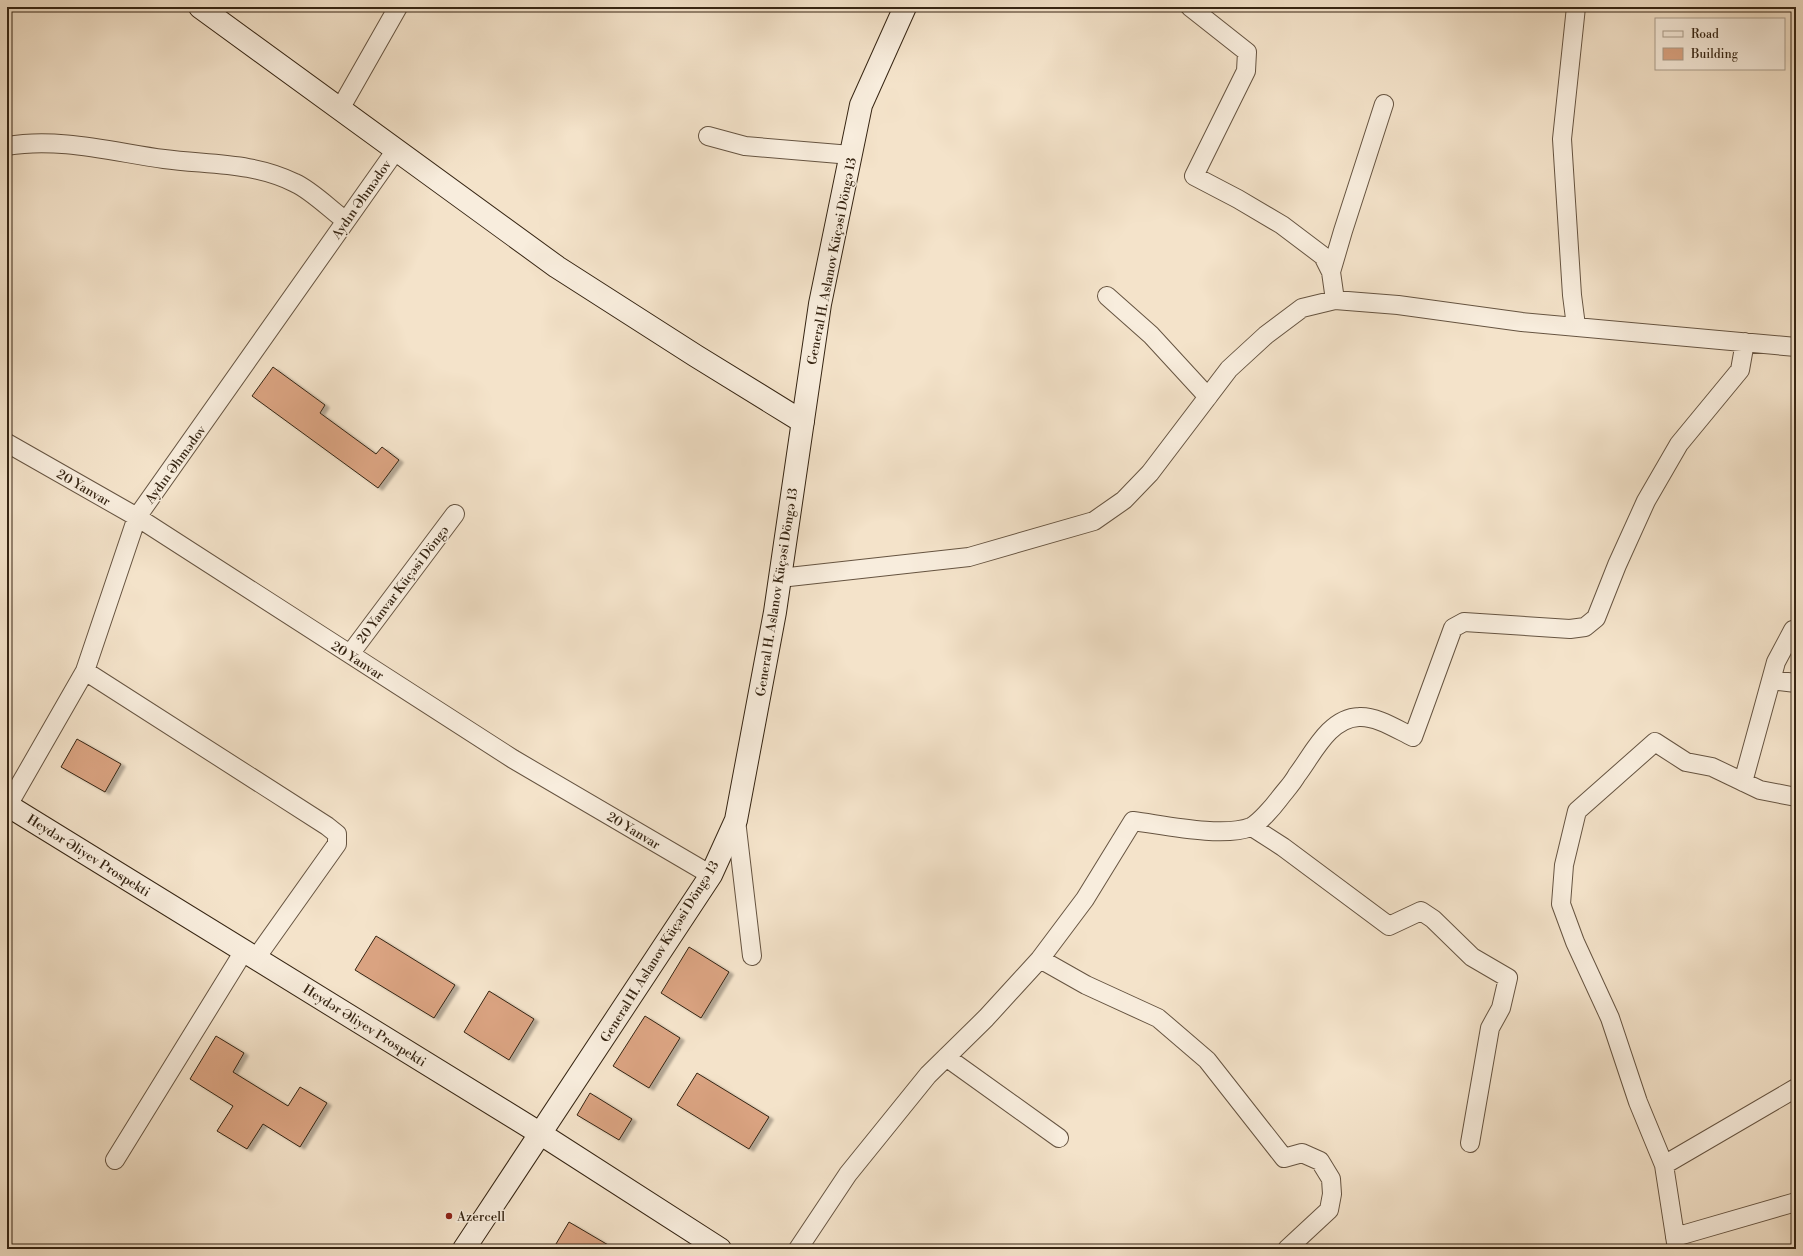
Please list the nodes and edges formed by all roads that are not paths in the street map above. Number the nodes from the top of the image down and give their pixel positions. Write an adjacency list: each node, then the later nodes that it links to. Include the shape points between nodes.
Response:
1 (200, 7): 7 (main road)
2 (398, 7): 7 (street)
3 (905, 7): 11 (main road, General H. Aslanov Küçəsi Döngə 13, via 861,105)
4 (1190, 7): 13 (street, via 1248,52 1246,71 1194,176 1282,225 1323,256)
5 (1576, 7): 16 (street, via 1562,139)
6 (1384, 104): 13 (street)
7 (340, 109): 10 (main road)
8 (708, 136): 11 (street, via 745,146)
9 (7, 146): 12 (street, via 83,146 164,159 256,168 296,183)
10 (396, 150): 12 (street, Aydın Əhmədov); 20 (main road, via 557,267)
11 (851, 155): 20 (main road, General H. Aslanov Küçəsi Döngə 13, via 820,304)
12 (346, 221): 23 (street, Aydın Əhmədov)
13 (1332, 272): 15 (street)
14 (1107, 296): 19 (street, via 1151,334)
15 (1335, 300): 16 (street); 19 (street, via 1302,308 1266,335 1229,369)
16 (1576, 326): 17 (street)
17 (1745, 342): 18 (street); 34 (street, via 1740,370 1679,444 1646,501 1596,618 1585,627 1570,629 1464,622 1453,628 1413,737 1375,720 1360,717 1343,721 1323,738 1297,776)
18 (1796, 347)
19 (1208, 397): 24 (street, via 1150,473 1124,500 1094,521 969,557)
20 (803, 422): 24 (main road, General H. Aslanov Küçəsi Döngə 13)
21 (7, 443): 23 (street, 20 Yanvar)
22 (455, 514): 26 (street, 20 Yanvar Küçəsi Döngə)
23 (137, 517): 26 (street, 20 Yanvar); 27 (street, Aydın Əhmədov)
24 (780, 578): 33 (main road, General H. Aslanov Küçəsi Döngə 13)
25 (1796, 630): 28 (street, via 1776,662)
26 (350, 654): 35 (street, 20 Yanvar, via 513,758)
27 (85, 671): 32 (street, Aydın Əhmədov); 36 (street, via 337,834 337,844)
28 (1771, 680): 29 (street); 30 (street)
29 (1796, 683)
30 (1744, 782): 31 (street, via 1760,790); 45 (street, via 1712,767 1686,762 1655,742 1577,811 1564,865 1561,904 1575,942 1610,1018 1638,1102)
31 (1796, 797)
32 (7, 806): 36 (main road, Heydər Əliyev Prospekti)
33 (736, 820): 35 (main road, General H. Aslanov Küçəsi Döngə 13); 37 (street)
34 (1252, 827): 38 (street, via 1231,831 1198,830 1133,822 1085,899); 43 (street, via 1284,847 1389,926 1421,911 1433,919 1472,957 1508,978 1501,1008 1490,1028)
35 (711, 875): 41 (main road, General H. Aslanov Küçəsi Döngə 13)
36 (250, 954): 41 (main road, Heydər Əliyev Prospekti); 44 (street)
37 (752, 956)
38 (1040, 959): 39 (street); 51 (street, via 1086,985 1158,1018 1207,1060 1284,1158 1302,1153 1320,1161 1331,1179 1329,1210)
39 (946, 1057): 42 (street); 50 (street, via 928,1075 848,1174)
40 (1796, 1088): 45 (street)
41 (541, 1134): 48 (main road, General H. Aslanov Küçəsi Döngə 13); 49 (main road, Heydər Əliyev Prospekti)
42 (1059, 1138)
43 (1470, 1143)
44 (115, 1160)
45 (1664, 1165): 47 (street)
46 (1796, 1202): 47 (street)
47 (1676, 1243)
48 (464, 1249)
49 (720, 1249)
50 (798, 1249)
51 (1287, 1249)

